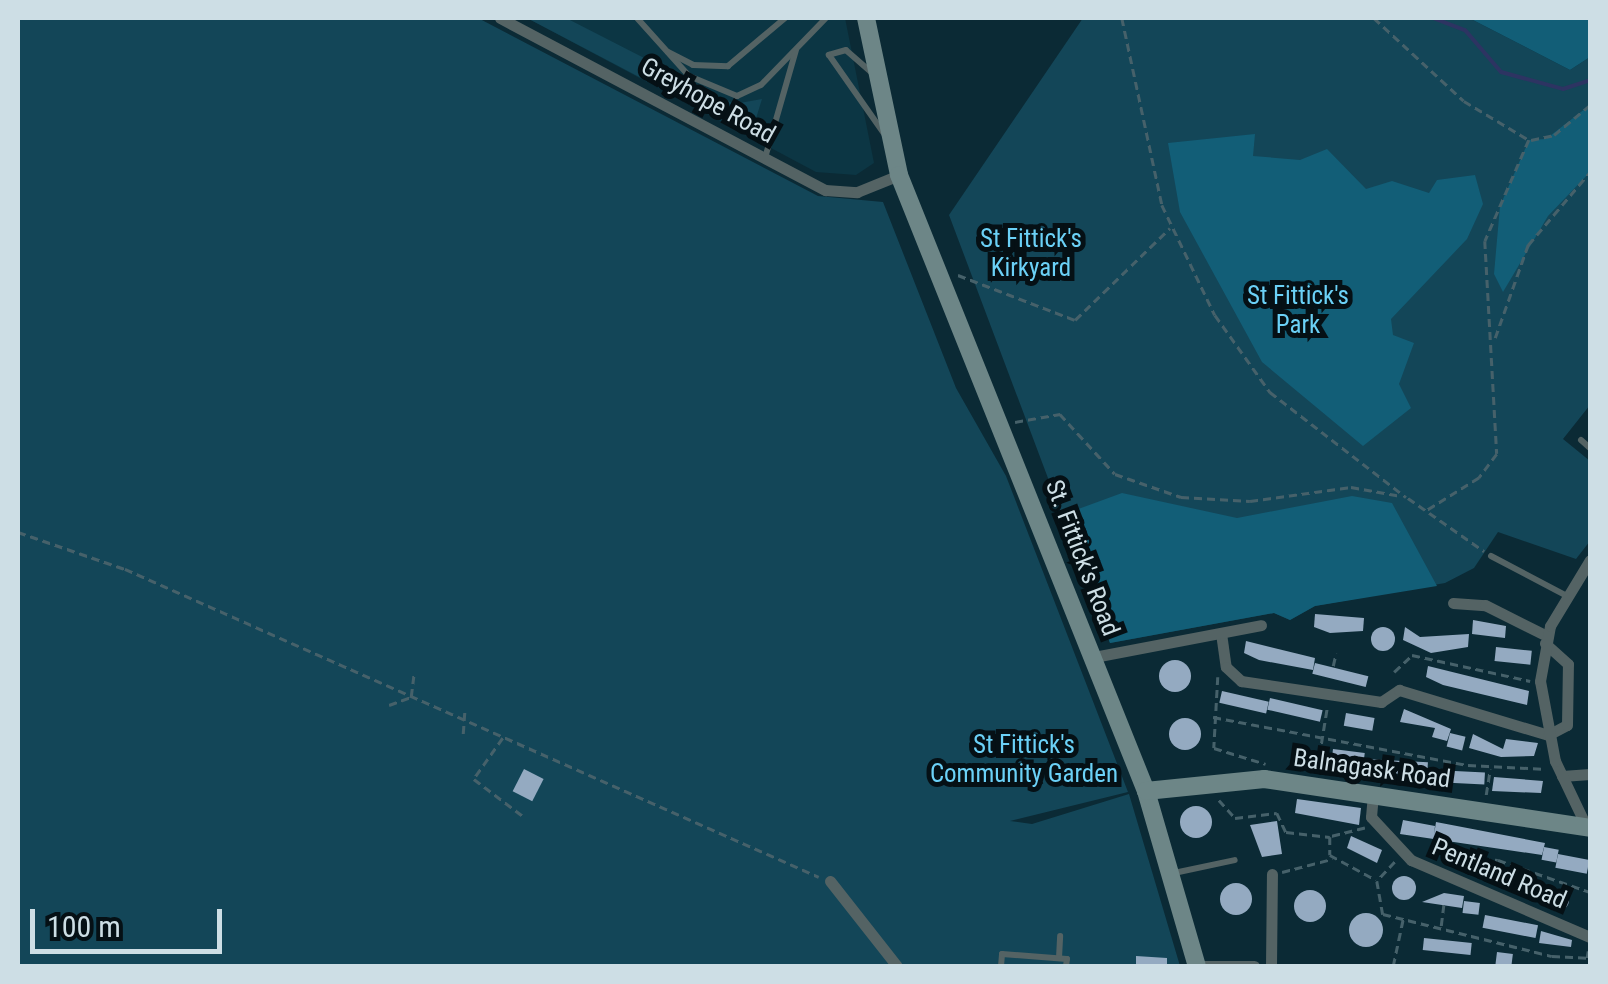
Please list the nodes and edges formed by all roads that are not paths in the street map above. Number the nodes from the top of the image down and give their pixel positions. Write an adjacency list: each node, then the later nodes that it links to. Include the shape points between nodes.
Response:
1 (500, 18): 10 (street, Greyhope Road)
2 (637, 18): 6 (lane)
3 (785, 18): 6 (lane, via 728,66 693,65)
4 (826, 18): 7 (lane)
5 (866, 18): 8 (street, St. Fittick's Road)
6 (663, 48): 7 (lane, via 689,76 737,96)
7 (797, 49): 10 (lane)
8 (871, 72): 9 (street, St. Fittick's Road); 9 (lane, via 846,50 829,55)
9 (885, 135): 11 (street, St. Fittick's Road)
10 (764, 159): 11 (street, Greyhope Road, via 845,194)
11 (899, 175): 21 (street, St. Fittick's Road)
12 (1581, 440): 13 (lane)
13 (1590, 448)
14 (1491, 556): 16 (lane)
15 (1589, 566): 16 (street)
16 (1565, 595): 20 (street)
17 (1453, 602): 20 (street, via 1484,605)
18 (1261, 625): 19 (street)
19 (1221, 633): 21 (street); 22 (street, via 1226,666 1241,681 1381,702 1399,690)
20 (1546, 640): 22 (street, via 1541,683); 22 (street, via 1568,664 1567,725)
21 (1094, 657): 25 (street, St. Fittick's Road)
22 (1548, 735): 23 (street)
23 (1560, 772): 24 (street); 27 (street)
24 (1590, 774)
25 (1146, 791): 26 (street, Balnagask Road, via 1209,778); 29 (street, St. Fittick's Road)
26 (1373, 794): 27 (street, Balnagask Road); 33 (street, Pentland Road, via 1376,825 1407,857)
27 (1589, 828)
28 (1235, 860): 29 (lane)
29 (1174, 872): 40 (street, St. Fittick's Road)
30 (1272, 874): 42 (street)
31 (830, 881): 36 (street)
32 (1060, 936): 35 (lane)
33 (1590, 937)
34 (1034, 956): 35 (lane); 37 (lane, via 1002,954); 38 (lane)
35 (1058, 958): 39 (lane)
36 (897, 966)
37 (1001, 966)
38 (1032, 966)
39 (1066, 966)
40 (1197, 966): 41 (street)
41 (1254, 966)
42 (1271, 966)

